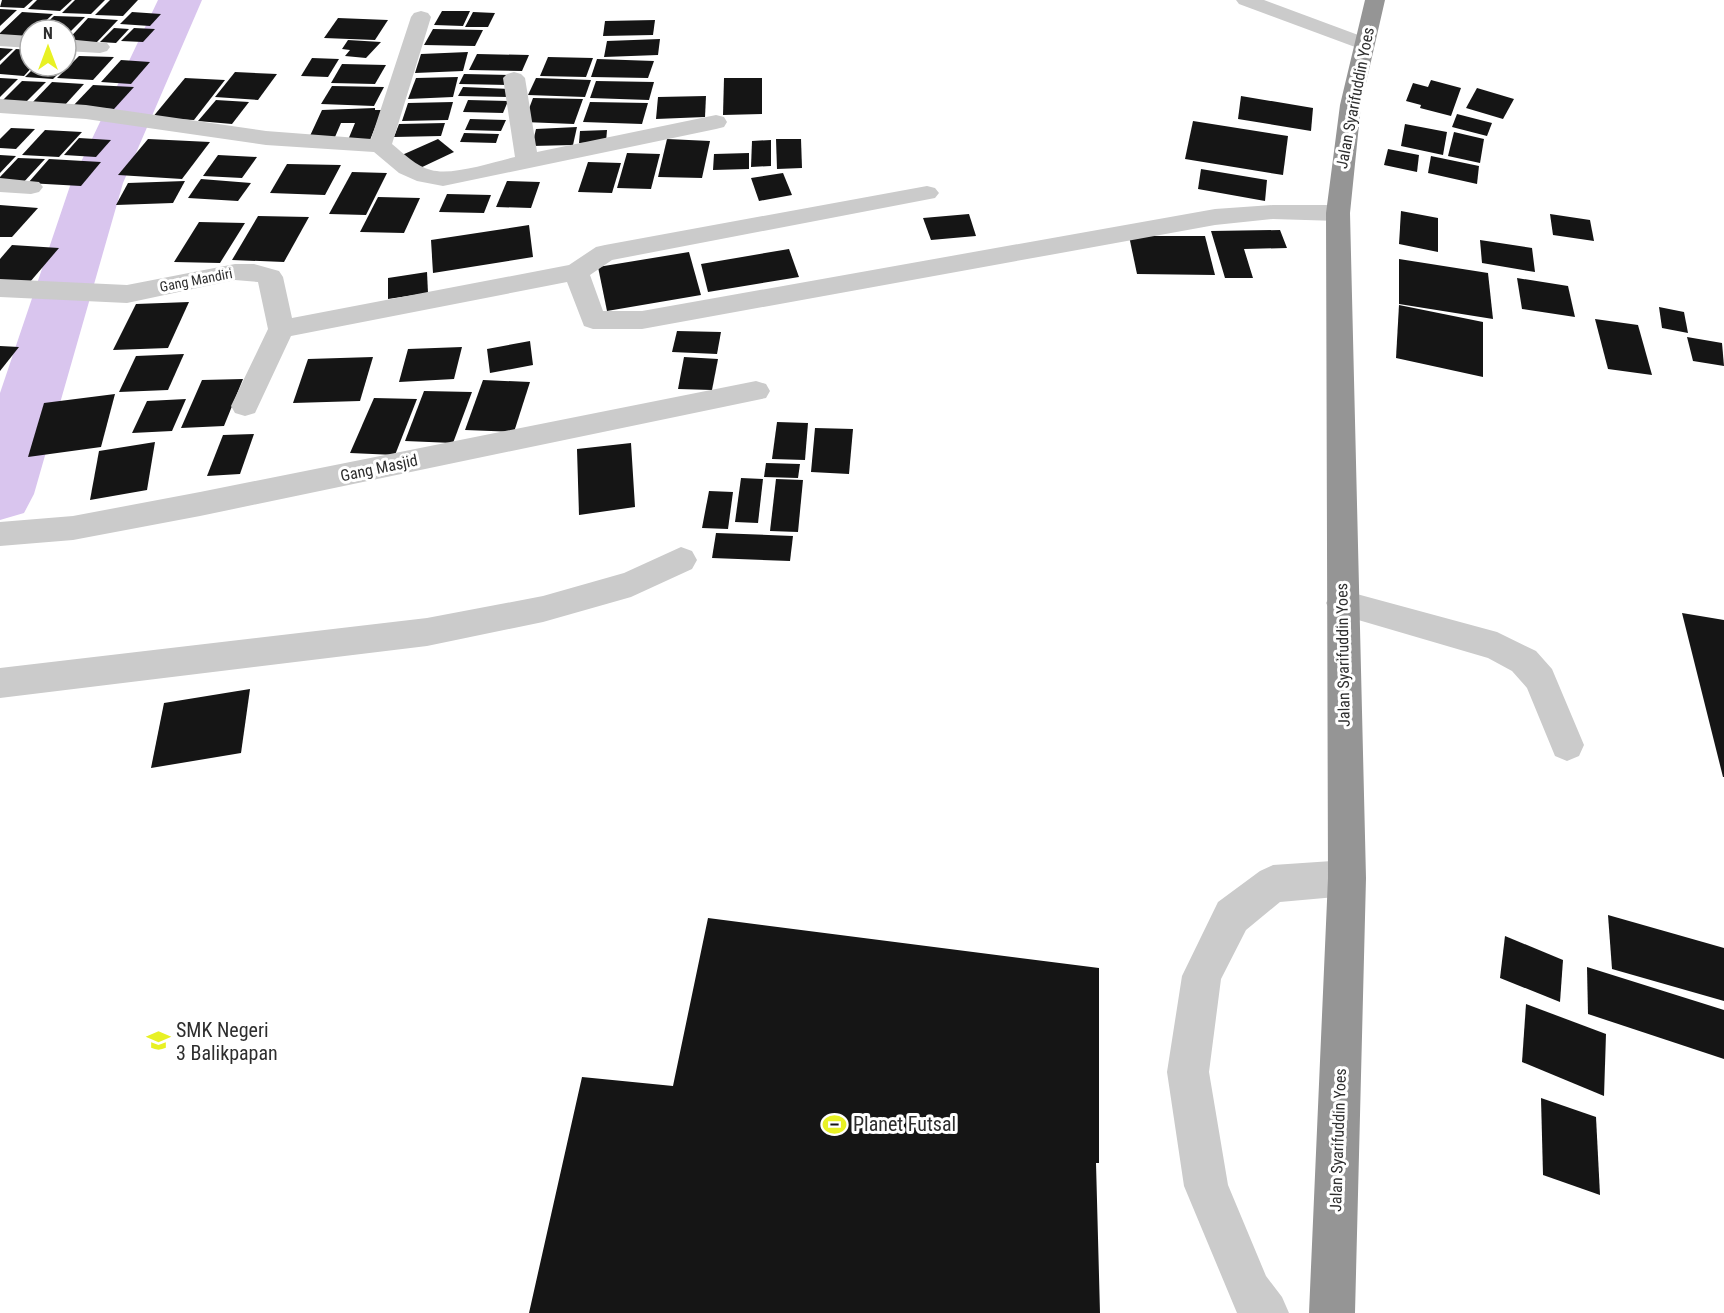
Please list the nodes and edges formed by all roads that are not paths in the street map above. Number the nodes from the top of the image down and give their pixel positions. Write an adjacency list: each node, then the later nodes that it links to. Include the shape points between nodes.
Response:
1 (1246, 0): 3 (street)
2 (1375, 0): 7 (highway, Jalan Syarifuddin Yoes)
3 (1294, 8): 7 (street)
4 (421, 17): 13 (street)
5 (0, 40): 6 (street)
6 (18, 41)
7 (1362, 43): 18 (highway, Jalan Syarifuddin Yoes, via 1346,128)
8 (78, 46): 9 (street)
9 (100, 47)
10 (514, 78): 14 (street)
11 (0, 106): 13 (street, via 86,112 267,138)
12 (716, 122): 14 (street)
13 (380, 146): 14 (street, via 407,168 443,178)
14 (527, 161)
15 (0, 185): 16 (street)
16 (31, 187)
17 (927, 193): 19 (street, via 605,253)
18 (1338, 213): 19 (street, via 1273,212 1215,217 642,320 593,320); 26 (highway, Jalan Syarifuddin Yoes)
19 (576, 272): 21 (street)
20 (0, 288): 21 (street, Gang Mandiri, via 127,294 235,272 254,272 270,277)
21 (281, 329): 23 (street)
22 (756, 391): 24 (street, Gang Masjid, via 73,528)
23 (245, 406)
24 (0, 534)
25 (681, 561): 27 (street, via 631,584 543,609 427,632)
26 (1342, 603): 28 (street, via 1497,646 1524,661 1540,679); 29 (highway, Jalan Syarifuddin Yoes)
27 (0, 683)
28 (1567, 745)
29 (1347, 878): 30 (street, via 1273,884 1232,916 1202,976 1188,1072 1206,1186 1250,1292); 31 (highway, Jalan Syarifuddin Yoes)
30 (1266, 1313)
31 (1332, 1313)

